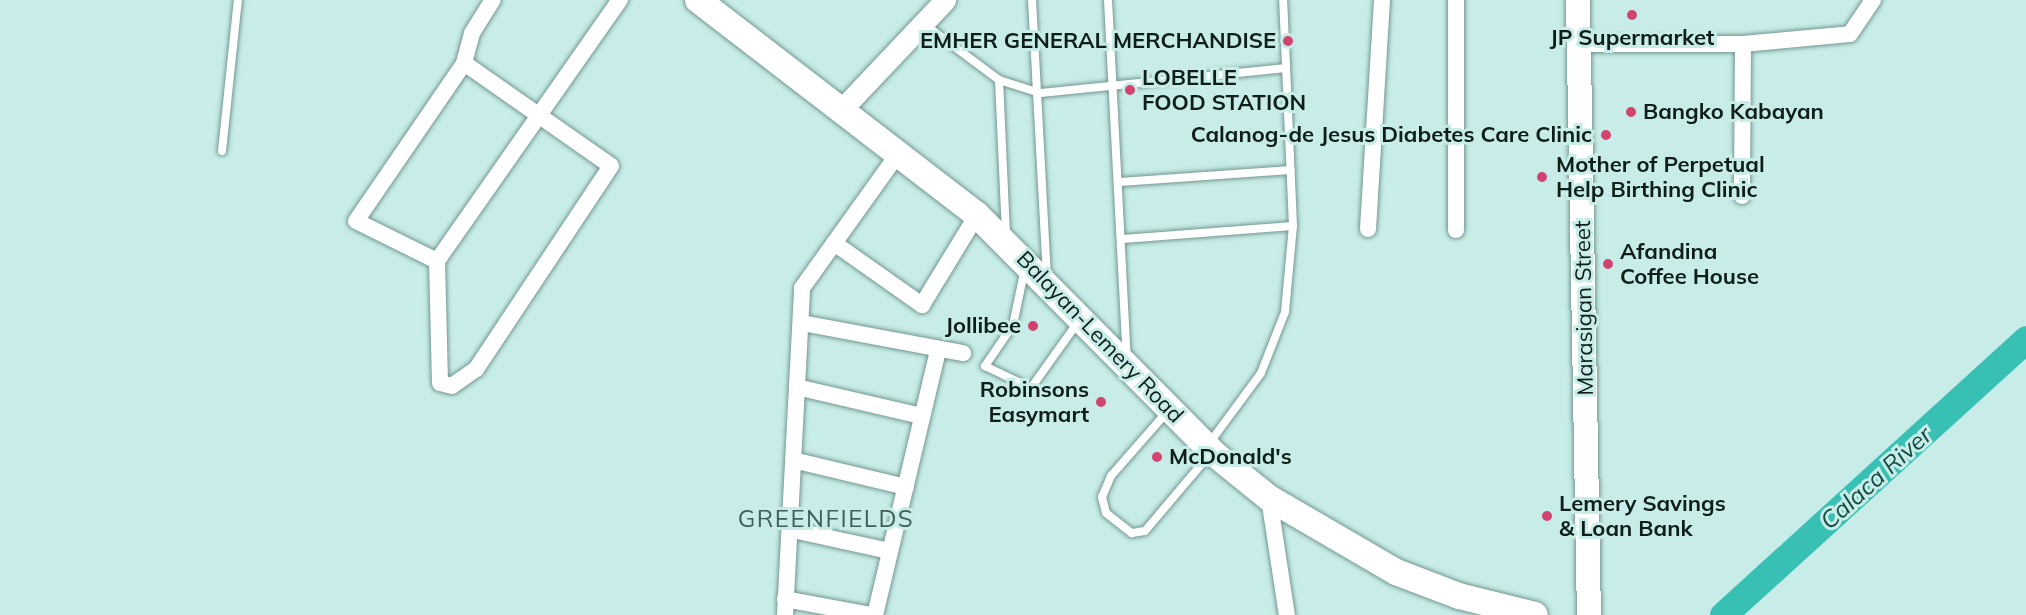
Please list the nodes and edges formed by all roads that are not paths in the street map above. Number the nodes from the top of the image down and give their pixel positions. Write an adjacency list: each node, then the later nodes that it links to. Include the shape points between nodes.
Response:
1 (238, 0): 23 (lane)
2 (493, 0): 16 (street, via 472,33)
3 (620, 0): 22 (street)
4 (698, 0): 21 (main road, Balayan-Lemery Road)
5 (945, 0): 13 (street)
6 (1032, 0): 20 (lane)
7 (1108, 0): 19 (lane)
8 (1283, 0): 17 (lane)
9 (1382, 0): 30 (street)
10 (1456, 0): 31 (street)
11 (1578, 0): 14 (main road, Marasigan Street)
12 (1873, 0): 15 (street, via 1850,34)
13 (924, 24): 18 (lane); 21 (street)
14 (1579, 44): 15 (street); 57 (main road, Marasigan Street)
15 (1743, 44): 27 (street)
16 (464, 63): 22 (street); 35 (street, via 356,221)
17 (1285, 68): 19 (lane); 25 (lane)
18 (999, 80): 20 (lane); 33 (lane)
19 (1113, 85): 20 (lane); 26 (lane)
20 (1040, 93): 37 (lane)
21 (842, 109): 24 (main road, Balayan-Lemery Road)
22 (536, 114): 35 (street); 35 (street, via 611,166 476,369 452,386 440,383)
23 (222, 151)
24 (900, 151): 28 (main road, Balayan-Lemery Road); 34 (street)
25 (1291, 170): 26 (lane); 29 (lane)
26 (1120, 182): 32 (lane)
27 (1742, 196)
28 (977, 215): 33 (main road, Balayan-Lemery Road); 34 (street, via 922,305)
29 (1293, 226): 32 (lane); 46 (lane, via 1285,312 1261,373)
30 (1368, 229)
31 (1456, 230)
32 (1123, 239): 42 (lane)
33 (1006, 242): 36 (main road, Balayan-Lemery Road)
34 (834, 243): 39 (street, via 802,288)
35 (437, 261)
36 (1027, 262): 37 (main road, Balayan-Lemery Road); 38 (lane, via 1014,325 985,366 1031,388)
37 (1047, 282): 38 (main road, Balayan-Lemery Road)
38 (1081, 318): 42 (main road, Balayan-Lemery Road)
39 (802, 323): 40 (street); 43 (street)
40 (938, 350): 41 (street); 45 (street)
41 (963, 353)
42 (1128, 367): 44 (main road, Balayan-Lemery Road)
43 (801, 388): 45 (street); 47 (street)
44 (1169, 409): 46 (main road, Balayan-Lemery Road); 46 (lane, via 1111,476 1102,497 1106,513 1132,533 1145,531)
45 (921, 416): 48 (street)
46 (1210, 448): 49 (main road, Balayan-Lemery Road)
47 (797, 461): 48 (street); 50 (street)
48 (906, 487): 51 (street)
49 (1269, 498): 55 (street); 56 (main road, Balayan-Lemery Road, via 1396,572 1459,596)
50 (793, 530): 51 (street); 52 (street)
51 (888, 551): 54 (street)
52 (785, 607): 53 (street)
53 (871, 615)
54 (876, 615)
55 (1287, 615)
56 (1534, 615)
57 (1589, 615)

